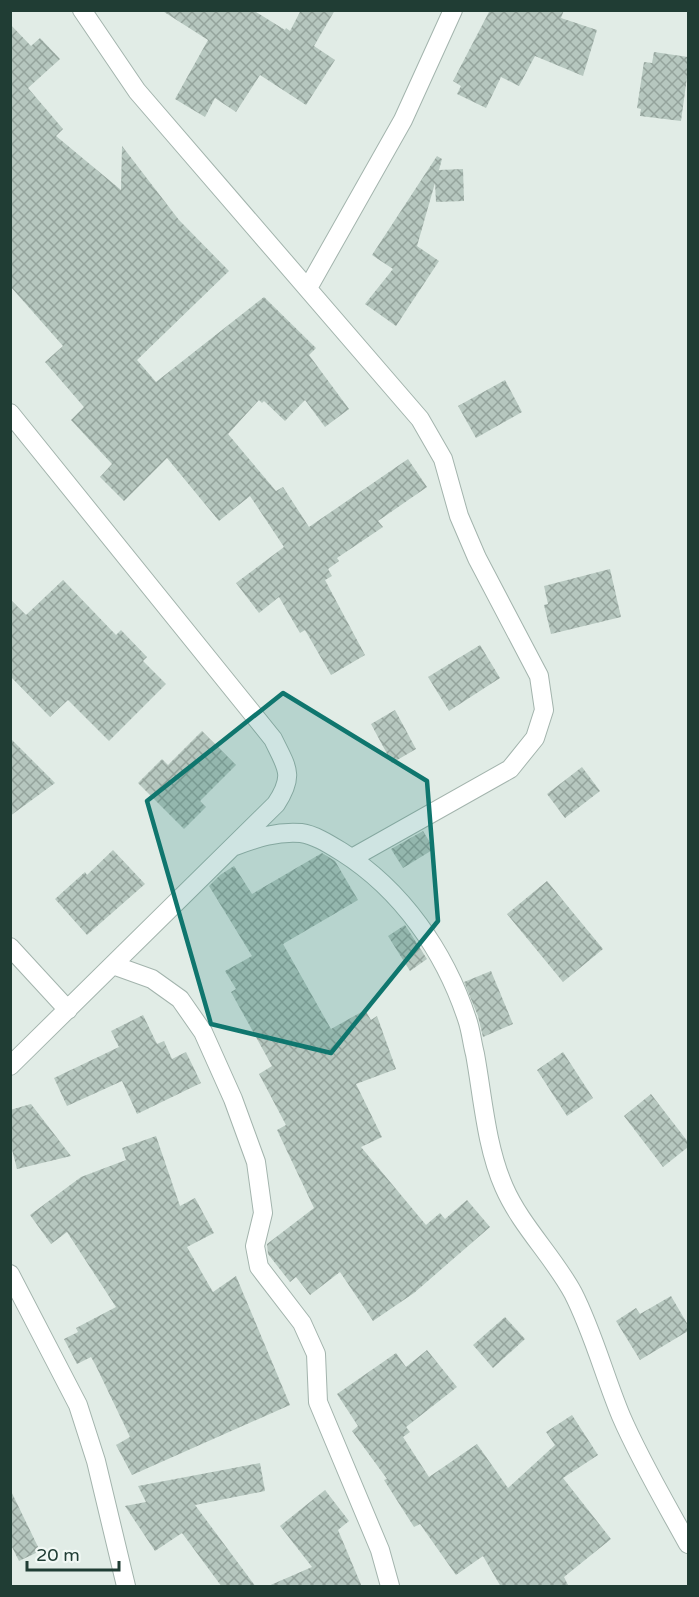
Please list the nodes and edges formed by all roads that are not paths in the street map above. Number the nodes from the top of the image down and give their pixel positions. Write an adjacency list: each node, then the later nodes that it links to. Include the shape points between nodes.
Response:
1 (82, 10): 3 (street, via 137,91)
2 (453, 10): 3 (street, via 403,120)
3 (308, 288): 6 (street, via 420,419 443,459 459,516 477,558 539,676 544,710 535,738 510,769)
4 (10, 413): 5 (street, via 273,739 287,767 286,788 276,804)
5 (235, 846): 6 (street, via 272,833 302,833 325,841); 8 (street)
6 (352, 858): 12 (street, via 406,908 444,963 468,1021 499,1175 512,1205 573,1293 640,1457)
7 (10, 947): 9 (street)
8 (114, 965): 9 (street); 14 (street, via 152,979 180,999 203,1032 233,1099 256,1162 263,1213 255,1246 259,1268 302,1323 316,1354 318,1402 381,1550)
9 (68, 1010): 10 (street)
10 (10, 1066)
11 (10, 1274): 13 (street, via 78,1405 96,1461)
12 (688, 1544)
13 (126, 1587)
14 (390, 1587)

